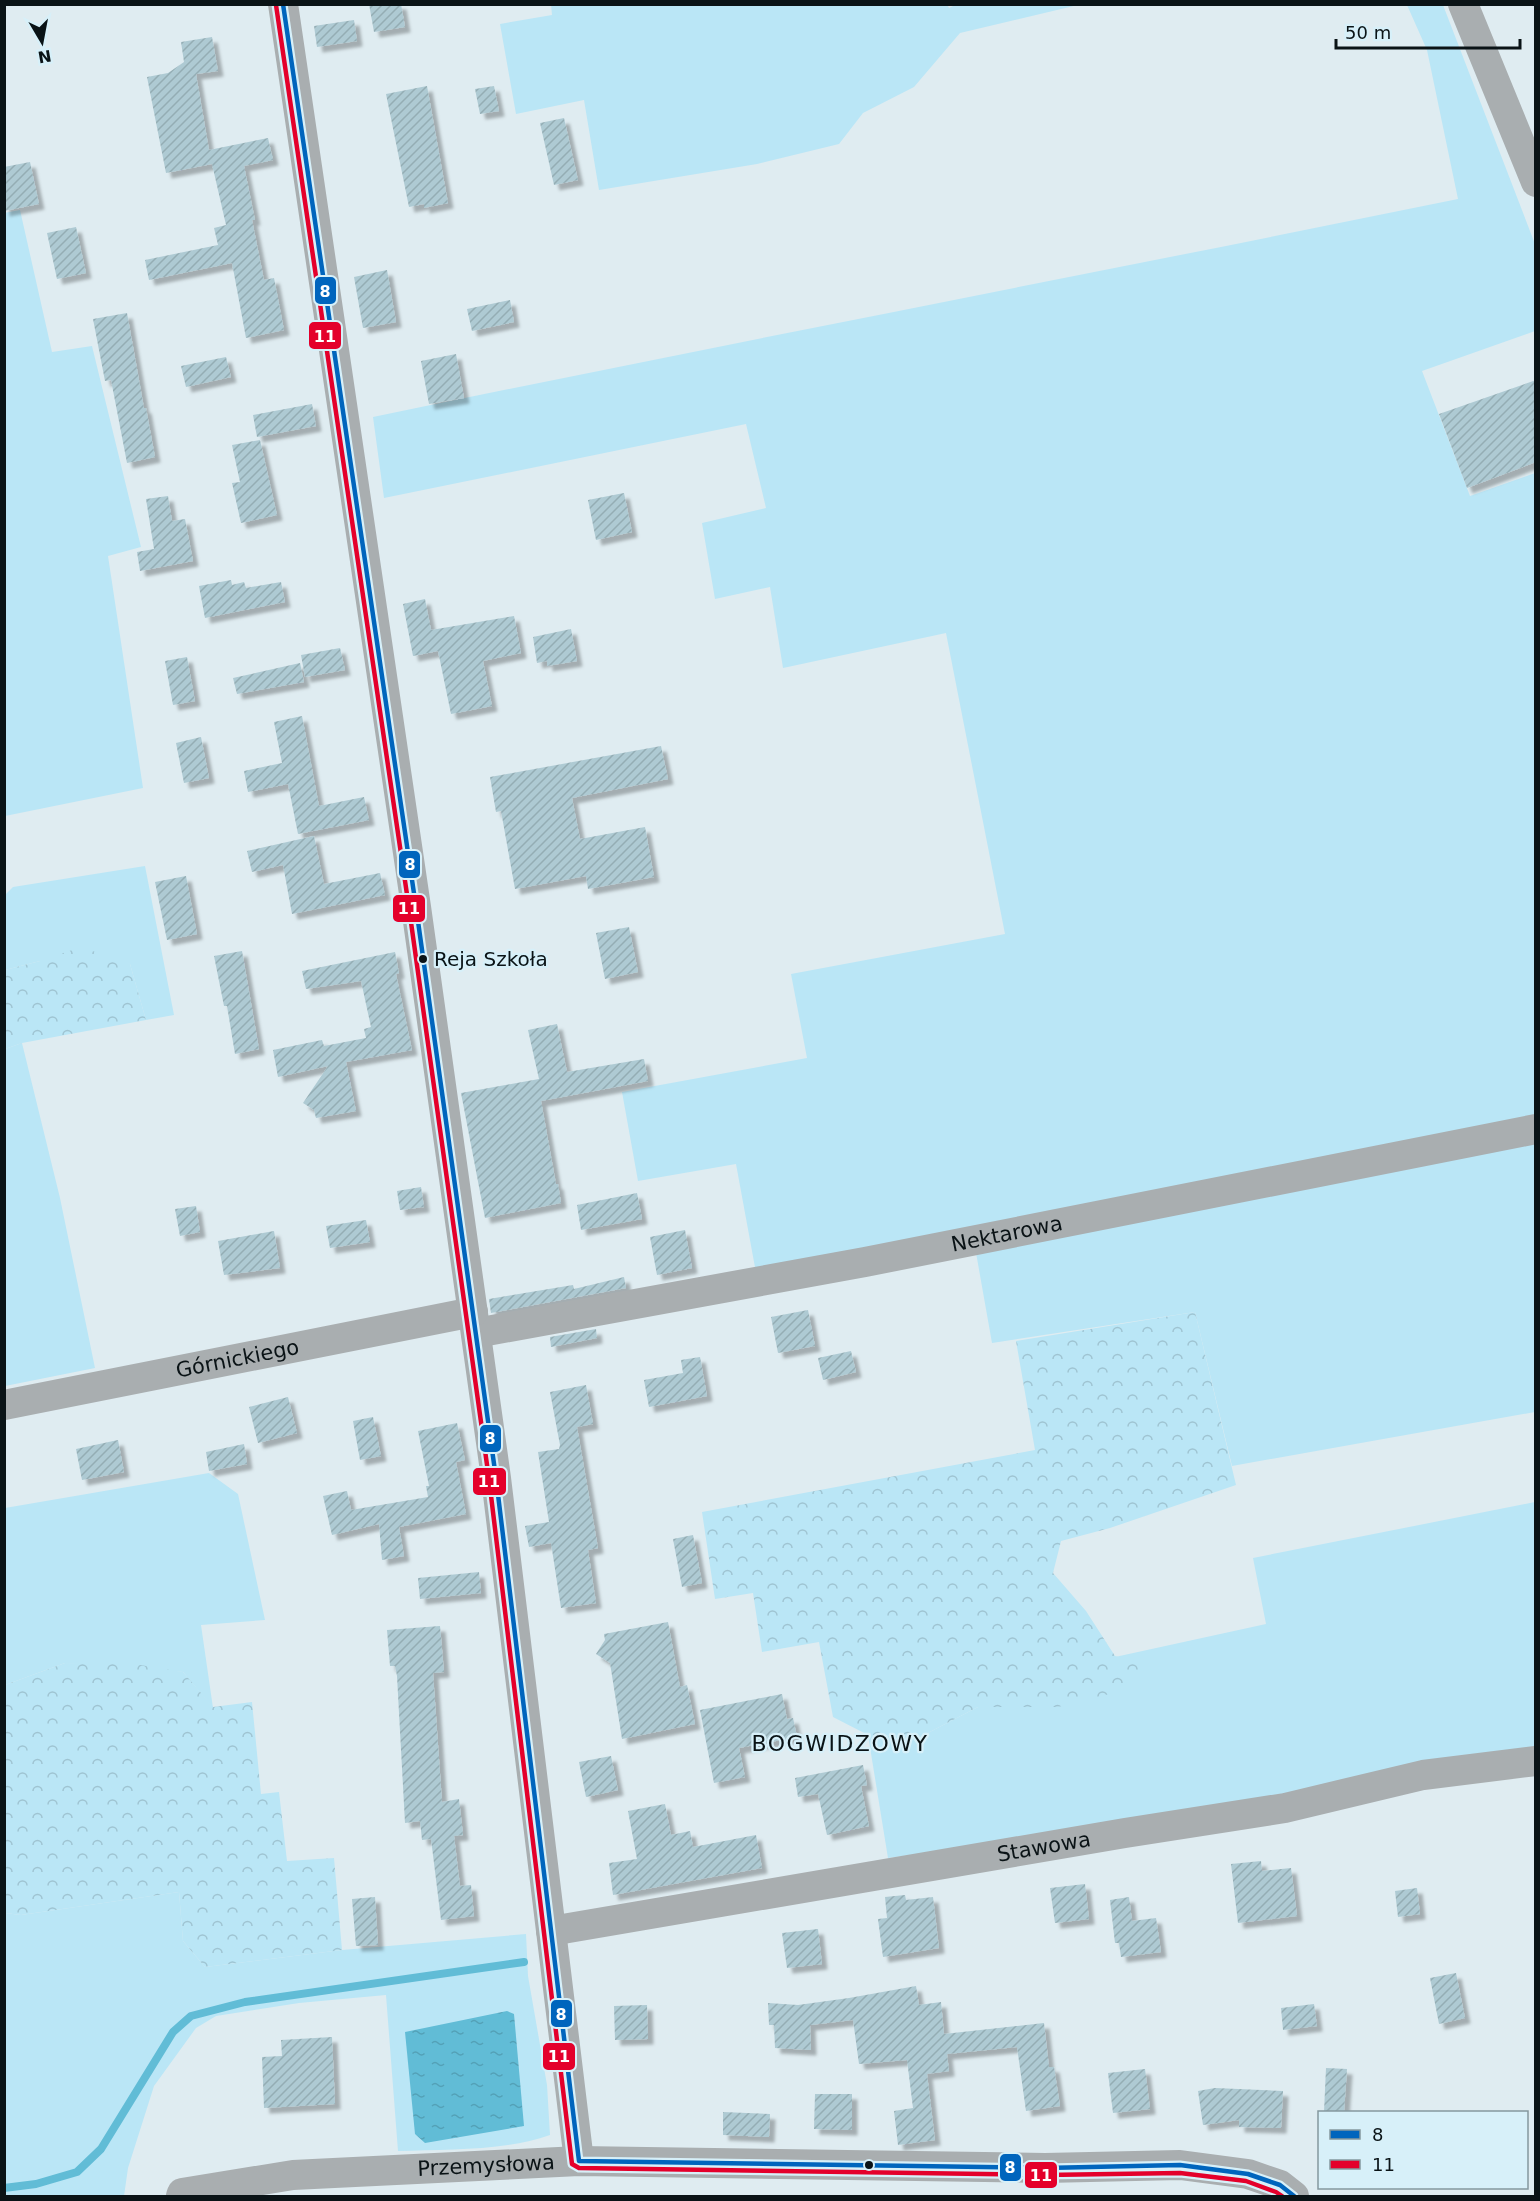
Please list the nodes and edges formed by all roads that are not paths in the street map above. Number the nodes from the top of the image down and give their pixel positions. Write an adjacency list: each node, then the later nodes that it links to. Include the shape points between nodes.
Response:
1 (282, 4): 5 (street)
2 (1463, 4): 3 (street)
3 (1536, 182)
4 (1536, 1129): 5 (street, Nektarowa, via 865,1262)
5 (474, 1323): 6 (street, Górnickiego); 8 (street)
6 (4, 1405)
7 (1536, 1761): 8 (street, Stawowa, via 1423,1774 1285,1808)
8 (551, 1931): 9 (street)
9 (579, 2161): 10 (street, Przemysłowa, via 293,2175); 11 (street, Przemysłowa, via 1045,2168 1180,2165 1248,2174 1280,2185)
10 (181, 2196)
11 (1294, 2196)

